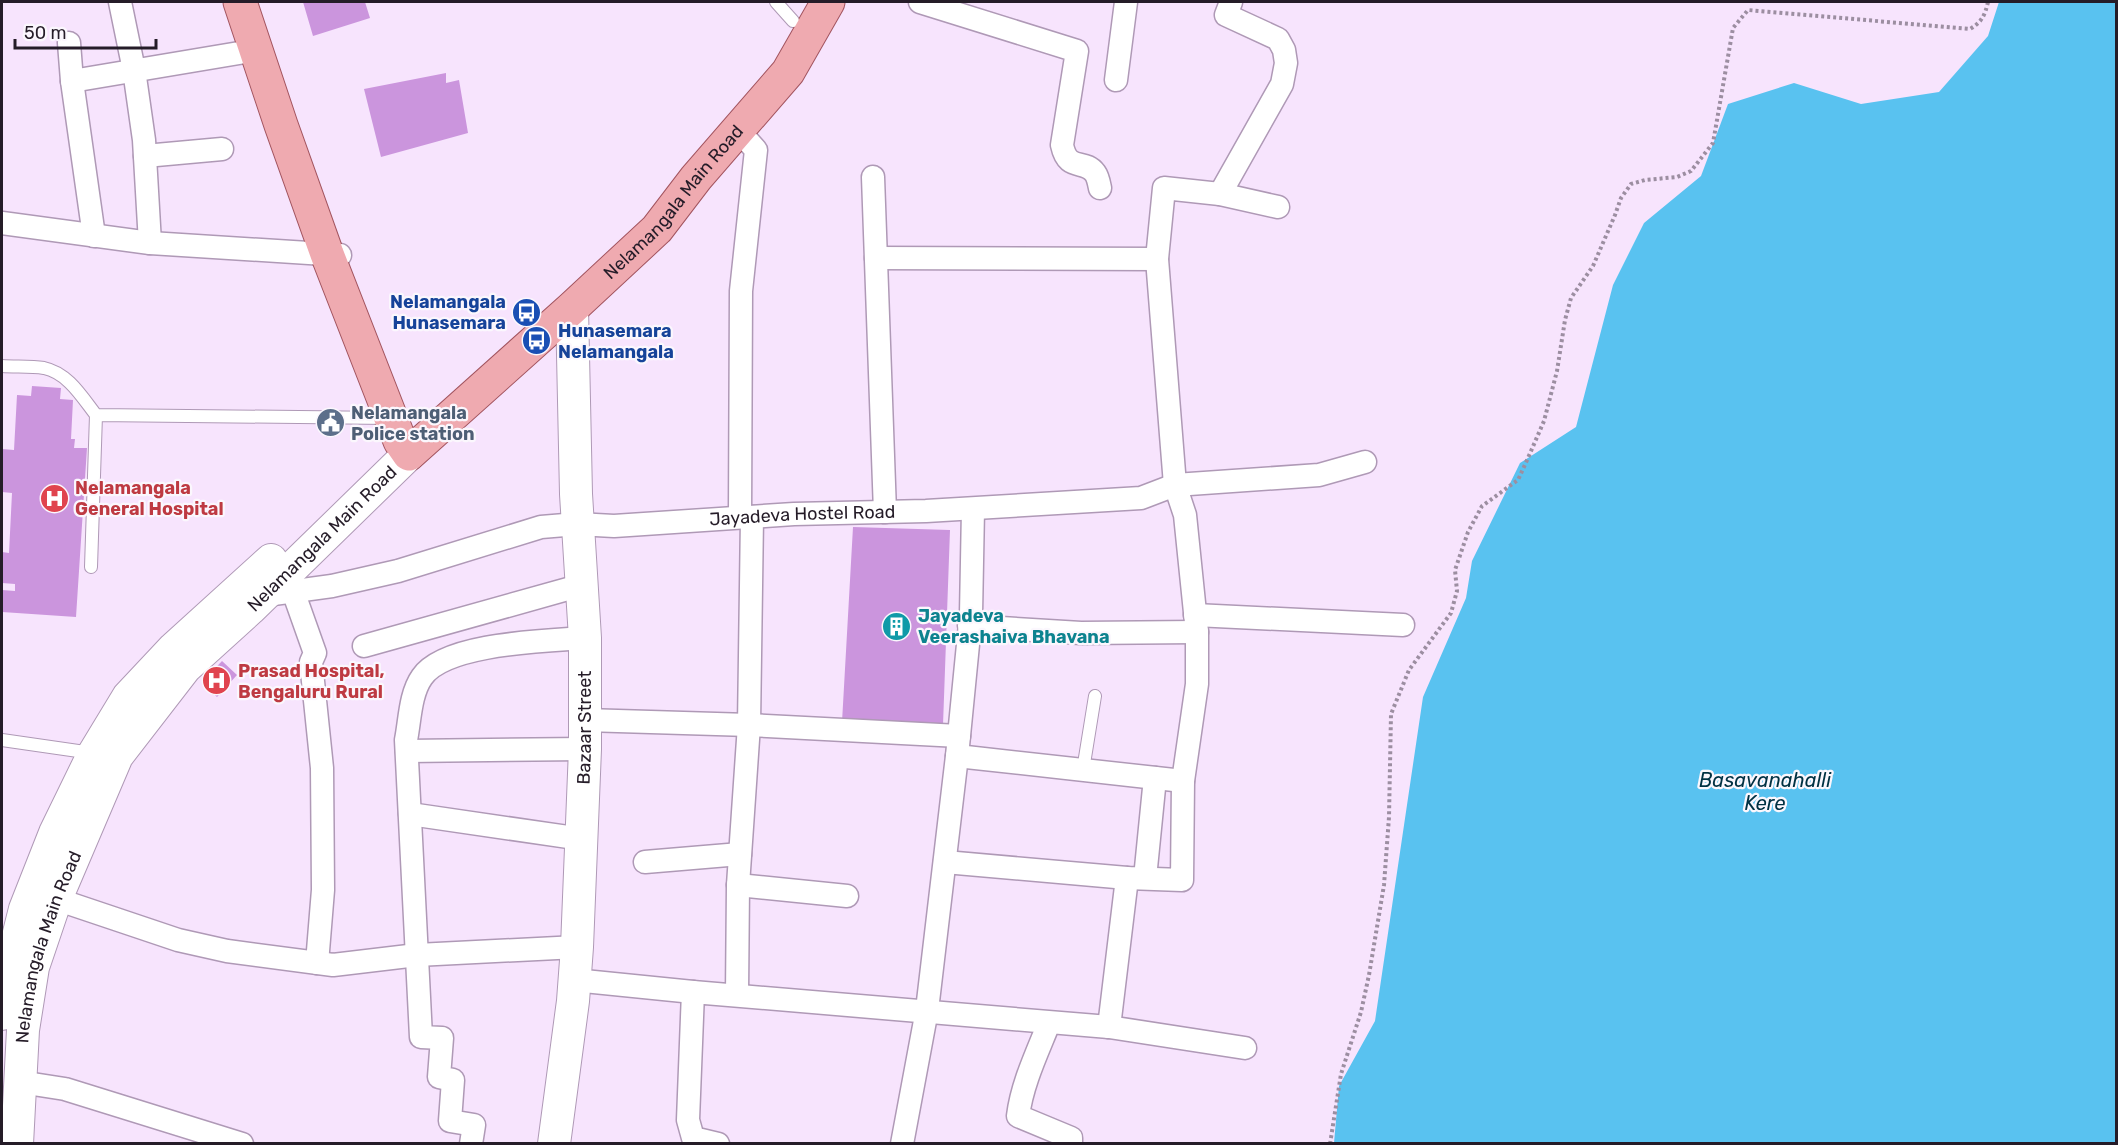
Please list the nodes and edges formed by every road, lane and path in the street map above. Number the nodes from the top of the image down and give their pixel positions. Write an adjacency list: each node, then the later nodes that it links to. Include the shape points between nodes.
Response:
1 (120, 2): 12 (street)
2 (240, 2): 11 (main road)
3 (259, 2): 25 (main road)
4 (828, 2): 15 (main road, Nelamangala Main Road, via 788,72)
5 (920, 2): 19 (street, via 1077,51 1062,146 1070,162 1096,174)
6 (1126, 2): 13 (street)
7 (1232, 2): 20 (street, via 1226,15 1278,39 1286,63 1282,84)
8 (1988, 2): 85 (path, via 1980,23 1970,28 1749,10 1734,28 1713,143 1691,171 1631,184 1620,198 1593,266 1571,298 1544,421 1528,458 1518,480 1482,506 1468,532 1455,570 1457,591 1451,613 1409,670 1391,714 1384,885 1369,975 1341,1074)
9 (791, 8): 31 (main road, via 770,61 666,191)
10 (69, 43): 14 (street)
11 (256, 50): 12 (street); 25 (main road)
12 (134, 70): 14 (street); 17 (street)
13 (1116, 80)
14 (72, 81): 23 (street)
15 (738, 130): 28 (main road, Nelamangala Main Road, via 657,229); 36 (street, via 756,150 741,291)
16 (222, 149): 17 (street)
17 (145, 156): 24 (street)
18 (873, 177): 26 (street)
19 (1100, 188)
20 (1220, 194): 21 (street); 27 (street, via 1164,188)
21 (1278, 207)
22 (2, 223): 23 (street)
23 (94, 236): 24 (street)
24 (150, 243): 25 (street)
25 (336, 255): 31 (main road)
26 (876, 258): 27 (street); 35 (street)
27 (1157, 259): 33 (street)
28 (572, 308): 31 (main road, Nelamangala Main Road); 37 (main road, Bazaar Street)
29 (2, 366): 30 (lane, via 57,373)
30 (96, 415): 31 (lane); 38 (lane)
31 (408, 436): 41 (main road, Nelamangala Main Road); 53 (main road, via 174,648 128,697)
32 (1365, 462): 33 (street, Jayadeva Hostel Road, via 1319,475)
33 (1175, 485): 34 (street, Jayadeva Hostel Road, via 1141,498); 42 (street, via 1185,515)
34 (973, 509): 35 (street, Jayadeva Hostel Road); 44 (street)
35 (885, 512): 36 (street, Jayadeva Hostel Road)
36 (746, 517): 37 (street, Jayadeva Hostel Road, via 615,526); 48 (street)
37 (577, 524): 39 (main road, Bazaar Street); 40 (street, Jayadeva Hostel Road, via 541,527 398,571)
38 (91, 567)
39 (582, 585): 45 (main road, Bazaar Street); 46 (street)
40 (293, 591): 41 (street, Jayadeva Hostel Road, via 266,595); 68 (street, via 315,653 310,662 322,768 323,890)
41 (250, 609): 65 (main road, Nelamangala Main Road, via 185,668 117,756)
42 (1196, 624): 43 (street); 44 (street, via 1081,633); 56 (street, via 1197,684)
43 (1403, 624)
44 (969, 626): 51 (street)
45 (585, 638): 49 (main road, Bazaar Street); 52 (street, via 503,644 436,664 422,677 414,697)
46 (364, 646)
47 (1095, 696): 54 (lane)
48 (749, 724): 49 (street); 51 (street); 59 (street)
49 (585, 735): 52 (street); 58 (main road, Bazaar Street)
50 (2, 740): 53 (lane)
51 (958, 746): 54 (street); 61 (street)
52 (407, 751): 57 (street)
53 (94, 753): 73 (main road, via 55,833 25,909 8,977)
54 (1083, 770): 55 (street)
55 (1155, 778): 56 (street); 62 (street)
56 (1183, 781): 62 (street, via 1182,879)
57 (410, 814): 58 (street); 67 (street)
58 (582, 839): 66 (main road, Bazaar Street)
59 (740, 854): 60 (street); 63 (street)
60 (645, 862)
61 (945, 862): 62 (street); 72 (street)
62 (1136, 878): 75 (street)
63 (738, 885): 64 (street); 71 (street)
64 (847, 896)
65 (56, 899): 68 (street, via 178,940); 73 (main road, Nelamangala Main Road)
66 (577, 947): 67 (street); 69 (main road, Bazaar Street)
67 (417, 955): 68 (street, via 333,965); 81 (street, via 421,1037 442,1038 439,1077 453,1080 450,1121 474,1125)
68 (317, 963)
69 (574, 980): 70 (street); 82 (main road, Bazaar Street)
70 (693, 992): 71 (street); 83 (street, via 688,1120 693,1138)
71 (737, 994): 72 (street)
72 (927, 1011): 74 (street); 84 (street)
73 (9, 1023): 77 (main road, Nelamangala Main Road)
74 (1049, 1023): 75 (street); 78 (street, via 1018,1116)
75 (1109, 1027): 76 (street)
76 (1245, 1048)
77 (20, 1082): 79 (main road, Nelamangala Main Road); 80 (street, via 65,1089)
78 (1077, 1142)
79 (17, 1143)
80 (242, 1143)
81 (471, 1143)
82 (554, 1143)
83 (718, 1143)
84 (902, 1143)
85 (1330, 1143)

